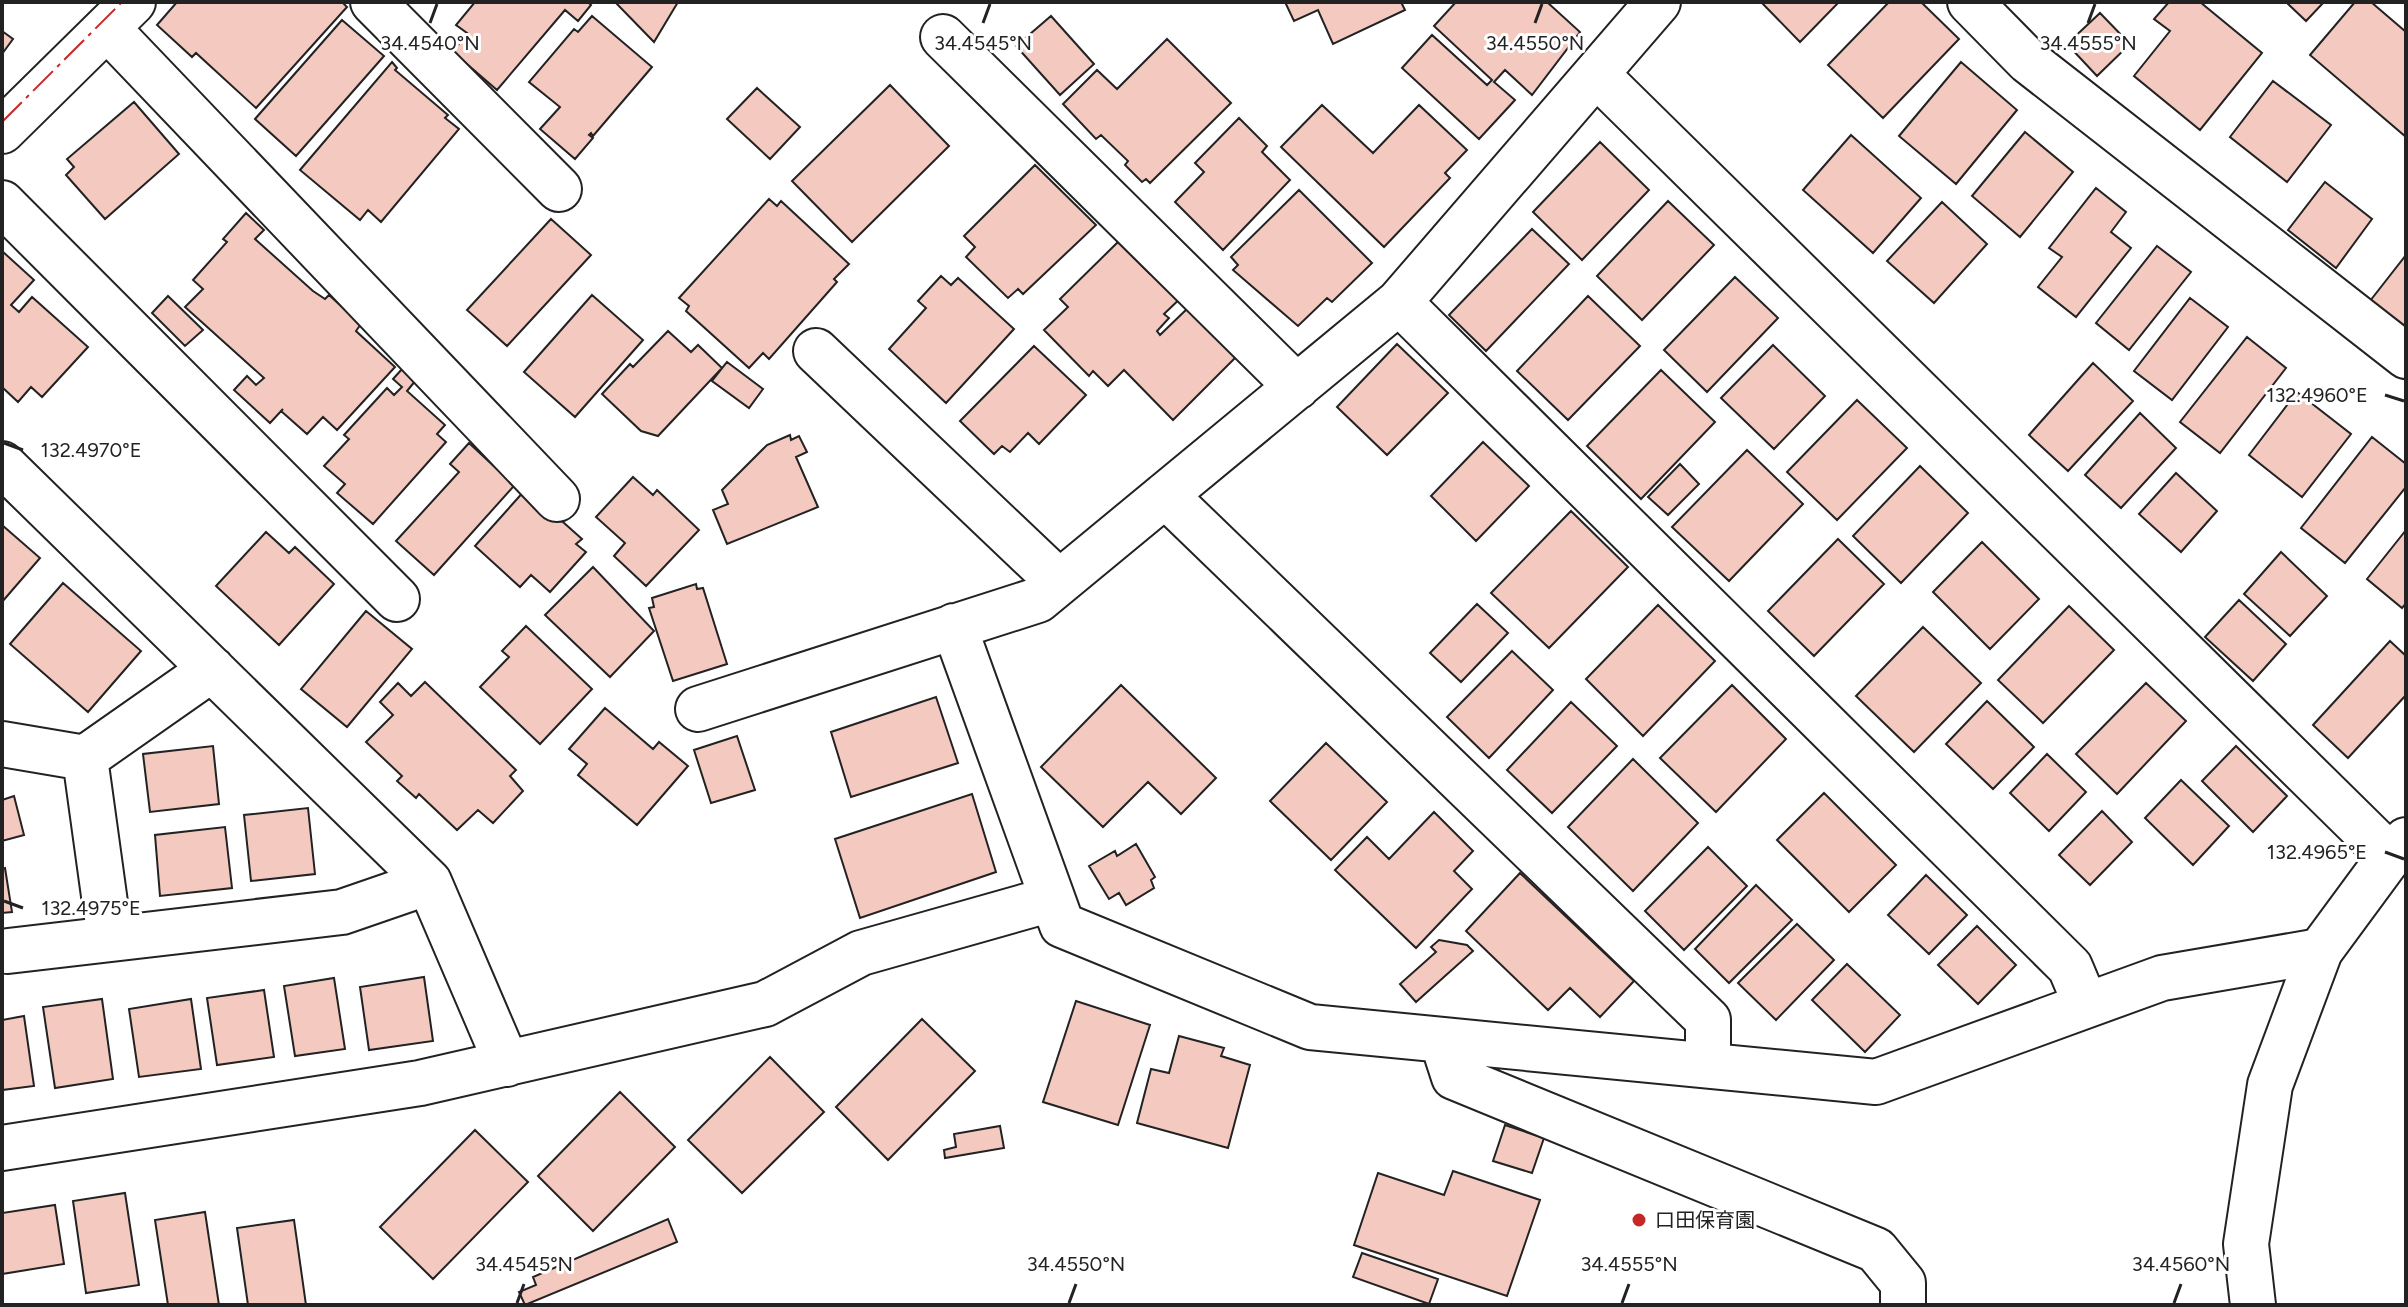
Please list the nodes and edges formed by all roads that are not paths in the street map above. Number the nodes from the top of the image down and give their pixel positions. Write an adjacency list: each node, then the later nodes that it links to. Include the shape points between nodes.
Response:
1 (373, 2): 8 (street)
2 (1658, 2): 6 (street)
3 (1970, 2): 12 (street, via 2028,61)
4 (120, 15): 7 (street); 16 (street)
5 (943, 37): 13 (street)
6 (1596, 74): 10 (street); 24 (street)
7 (2, 131)
8 (559, 189)
9 (2, 203): 18 (street)
10 (1399, 302): 13 (street); 30 (street, via 2070,967)
11 (816, 351): 17 (street)
12 (2406, 356)
13 (1297, 387): 15 (street)
14 (2, 464): 20 (street)
15 (1165, 495): 17 (street); 33 (street, via 1708,1020)
16 (557, 499)
17 (1059, 582): 19 (street, via 1038,600)
18 (397, 599)
19 (954, 626): 21 (street); 26 (street)
20 (212, 669): 23 (street); 25 (street)
21 (698, 709)
22 (2, 744): 23 (street)
23 (85, 758): 27 (street)
24 (2398, 848): 29 (street)
25 (429, 882): 27 (street, via 342,912); 32 (street)
26 (1052, 899): 31 (street, via 1062,925 1310,1027); 32 (street, via 861,953 765,1004)
27 (110, 939): 28 (street)
28 (8, 951)
29 (2320, 951): 30 (street, via 2162,978); 36 (street, via 2270,1085 2246,1244)
30 (2086, 1005): 33 (street, via 1876,1082)
31 (1442, 1040): 33 (street); 35 (street, via 1454,1077 1876,1250 1903,1283)
32 (507, 1064): 34 (street, via 420,1083)
33 (1708, 1065)
34 (2, 1148)
35 (1903, 1305)
36 (2253, 1305)

